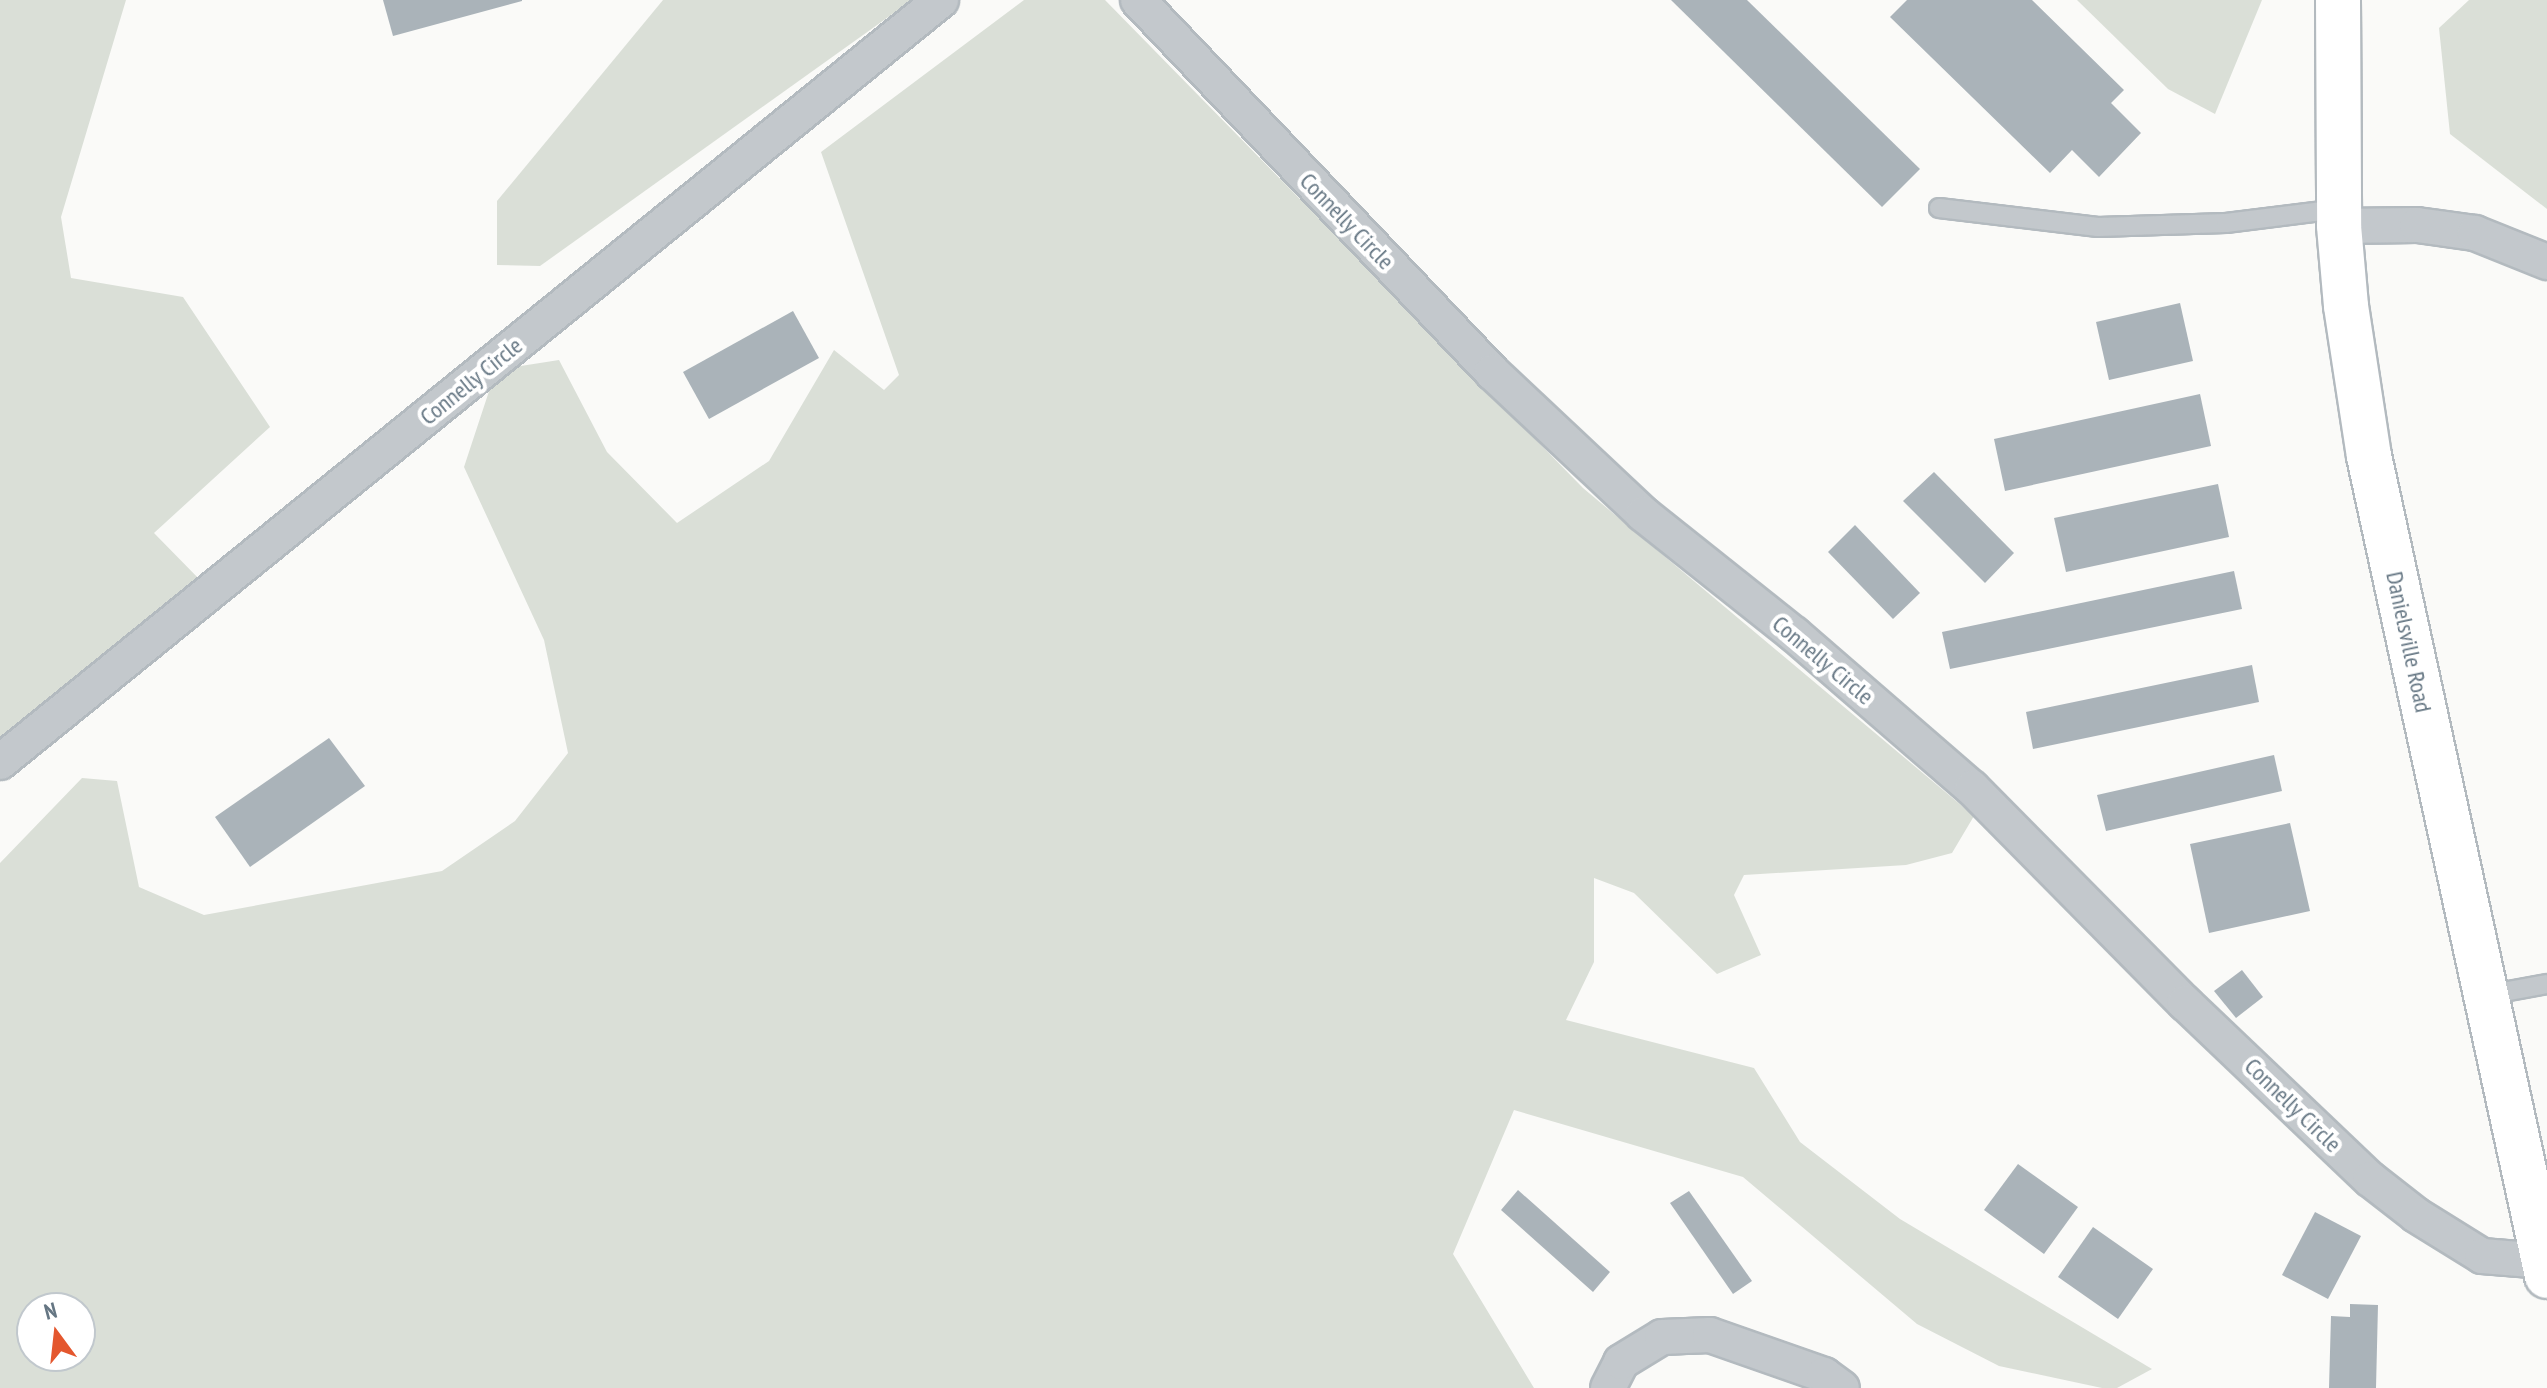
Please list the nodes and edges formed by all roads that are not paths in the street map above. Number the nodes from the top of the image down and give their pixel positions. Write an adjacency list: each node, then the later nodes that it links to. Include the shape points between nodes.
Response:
1 (941, 0): 7 (street, Connelly Circle)
2 (1138, 0): 10 (street, Connelly Circle, via 1492,372 1643,514 1794,634 1972,788 2185,1003 2370,1179 2482,1256)
3 (2338, 0): 5 (main road, Danielsville Road)
4 (1939, 208): 5 (lane, via 2098,227)
5 (2339, 217): 6 (street, via 2475,233); 9 (main road, Danielsville Road, via 2346,306 2369,456)
6 (2547, 262)
7 (0, 762)
8 (2547, 984): 9 (lane)
9 (2486, 995): 10 (main road, Danielsville Road)
10 (2543, 1244)
11 (1608, 1388): 12 (street, via 1621,1362 1662,1337 1710,1335 1824,1375)
12 (1842, 1388)

